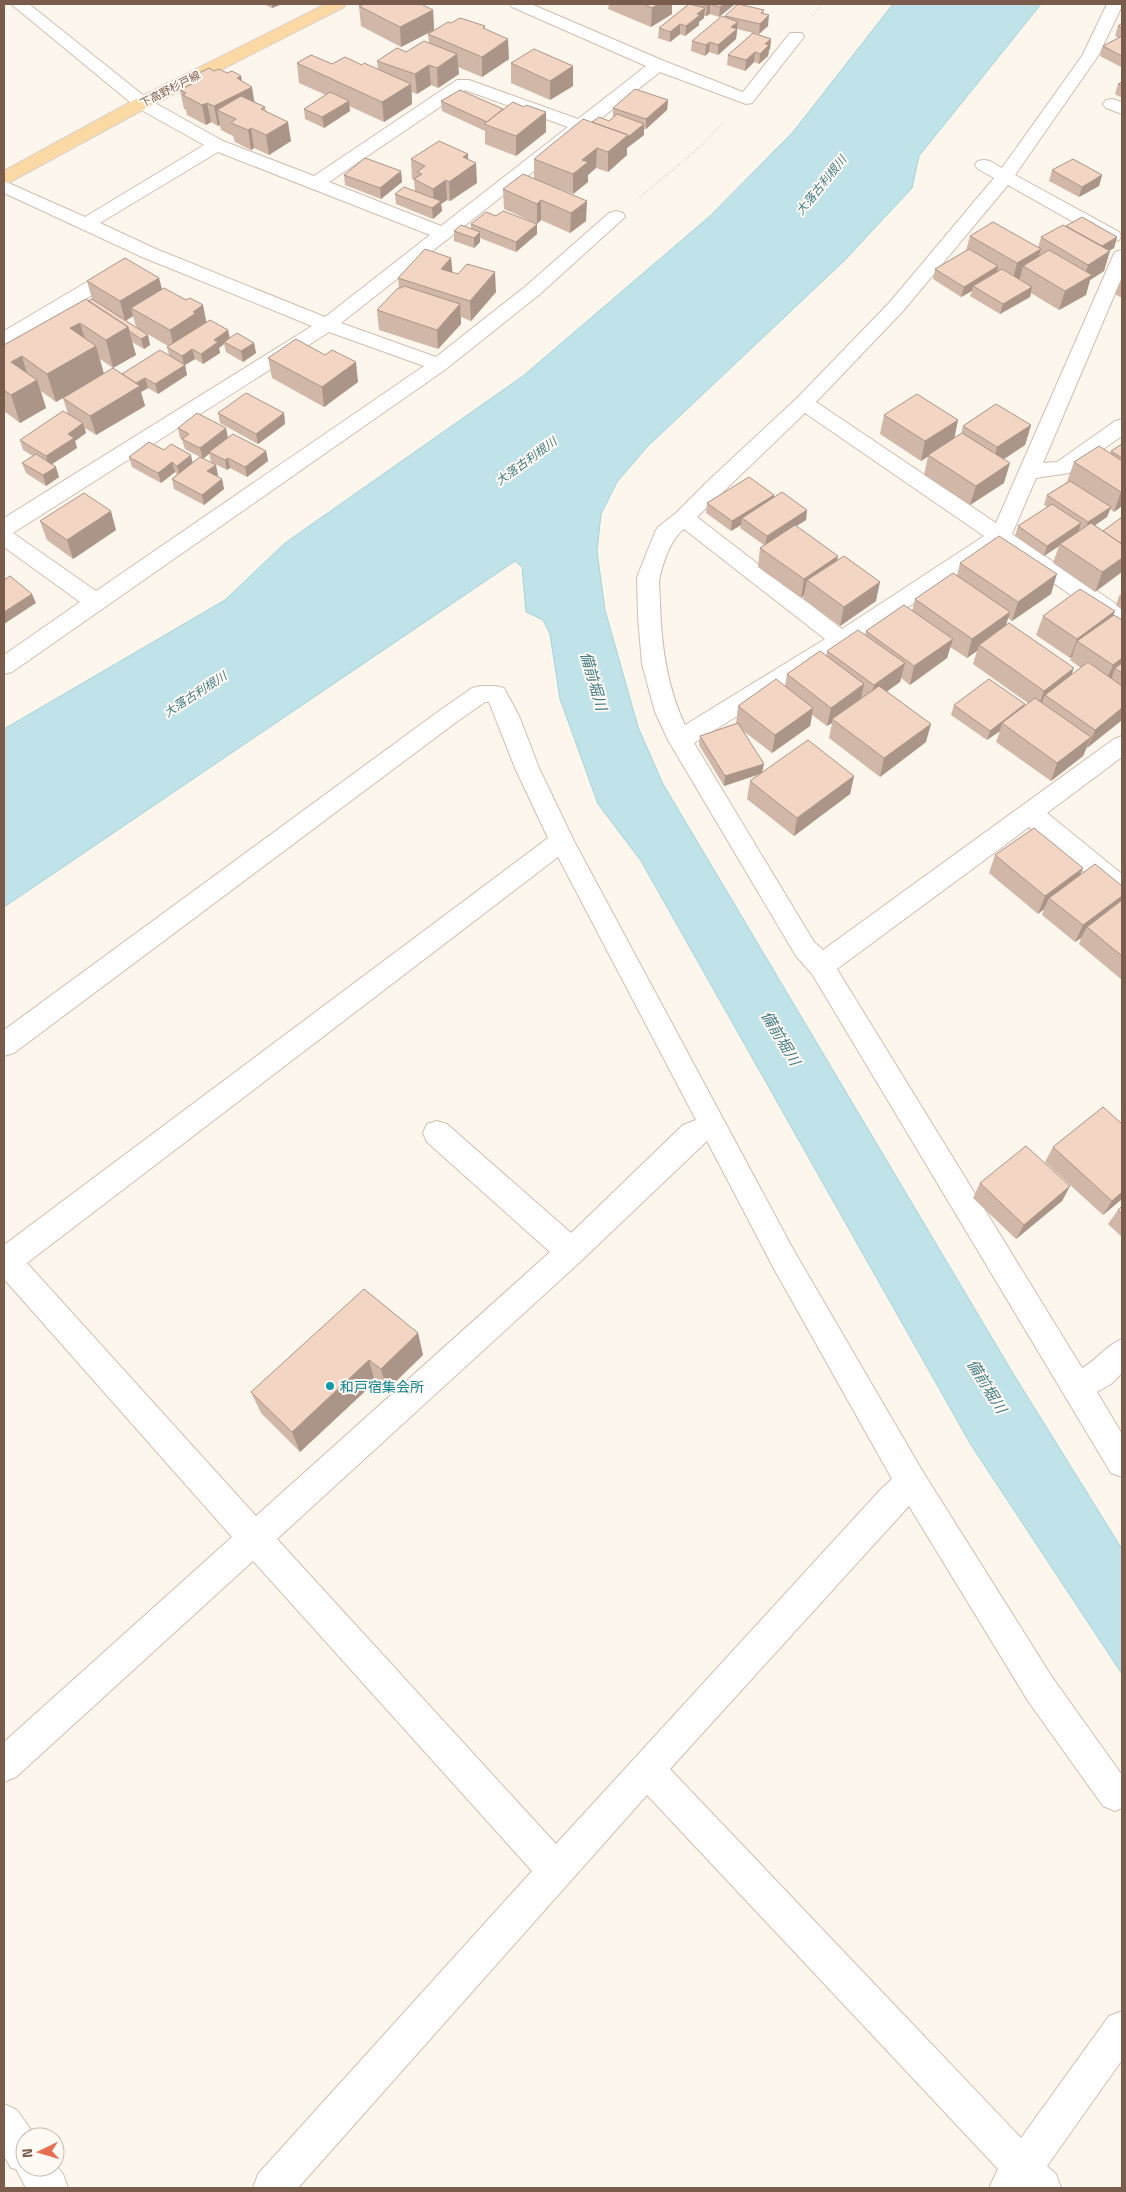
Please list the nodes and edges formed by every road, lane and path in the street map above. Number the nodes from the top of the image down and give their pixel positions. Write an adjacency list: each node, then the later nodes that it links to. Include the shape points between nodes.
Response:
1 (19, 4): 8 (street)
2 (338, 4): 8 (main road, 下高野杉戸線)
3 (518, 4): 6 (street)
4 (1115, 4): 12 (street, via 1090,56)
5 (796, 37): 7 (street)
6 (658, 65): 7 (street); 9 (street)
7 (746, 99): 16 (path, via 693,153)
8 (142, 103): 10 (street); 13 (main road, 下高野杉戸線)
9 (580, 126): 14 (street, via 463,84); 18 (street)
10 (217, 145): 14 (street); 17 (street)
11 (984, 165): 12 (street)
12 (1005, 177): 19 (street, via 1068,221); 25 (street, via 896,307)
13 (4, 178)
14 (316, 183): 18 (street)
15 (4, 186): 17 (street)
16 (616, 217): 24 (street, via 533,290)
17 (86, 224): 20 (street)
18 (442, 233): 22 (street)
19 (1122, 242)
20 (148, 253): 22 (street); 23 (street)
21 (1122, 256): 27 (street)
22 (327, 325): 24 (street); 29 (street)
23 (4, 339)
24 (439, 365): 32 (street)
25 (804, 403): 28 (street); 30 (street)
26 (1122, 427): 27 (street, via 1062,468)
27 (1027, 472): 30 (street)
28 (684, 518): 34 (street); 36 (street, via 666,532 648,577 654,664 667,712)
29 (4, 528)
30 (1000, 535): 33 (street); 34 (street)
31 (4, 537): 32 (street)
32 (96, 602): 35 (street)
33 (1122, 619)
34 (841, 640): 36 (street)
35 (4, 666)
36 (680, 740): 41 (street, via 806,949)
37 (1122, 745): 38 (street)
38 (1029, 813): 40 (street); 41 (street)
39 (562, 841): 42 (street, via 496,694 480,694); 43 (street); 46 (street)
40 (1122, 888)
41 (821, 966): 48 (street)
42 (4, 1046)
43 (713, 1125): 45 (street, via 694,1134); 50 (street, via 783,1258)
44 (437, 1133): 45 (street)
45 (571, 1252): 51 (street)
46 (5, 1261): 51 (street)
47 (1122, 1353): 48 (street, via 1100,1374)
48 (1077, 1387): 49 (street)
49 (1122, 1462)
50 (912, 1484): 53 (street, via 892,1500); 54 (street, via 1040,1689)
51 (254, 1538): 52 (street); 55 (street)
52 (4, 1765)
53 (647, 1769): 55 (street); 60 (street)
54 (1115, 1794)
55 (556, 1871): 62 (street)
56 (1122, 2029): 60 (street)
57 (4, 2122): 58 (street)
58 (15, 2139)
59 (41, 2177): 61 (street)
60 (1024, 2181)
61 (49, 2188)
62 (272, 2188)

